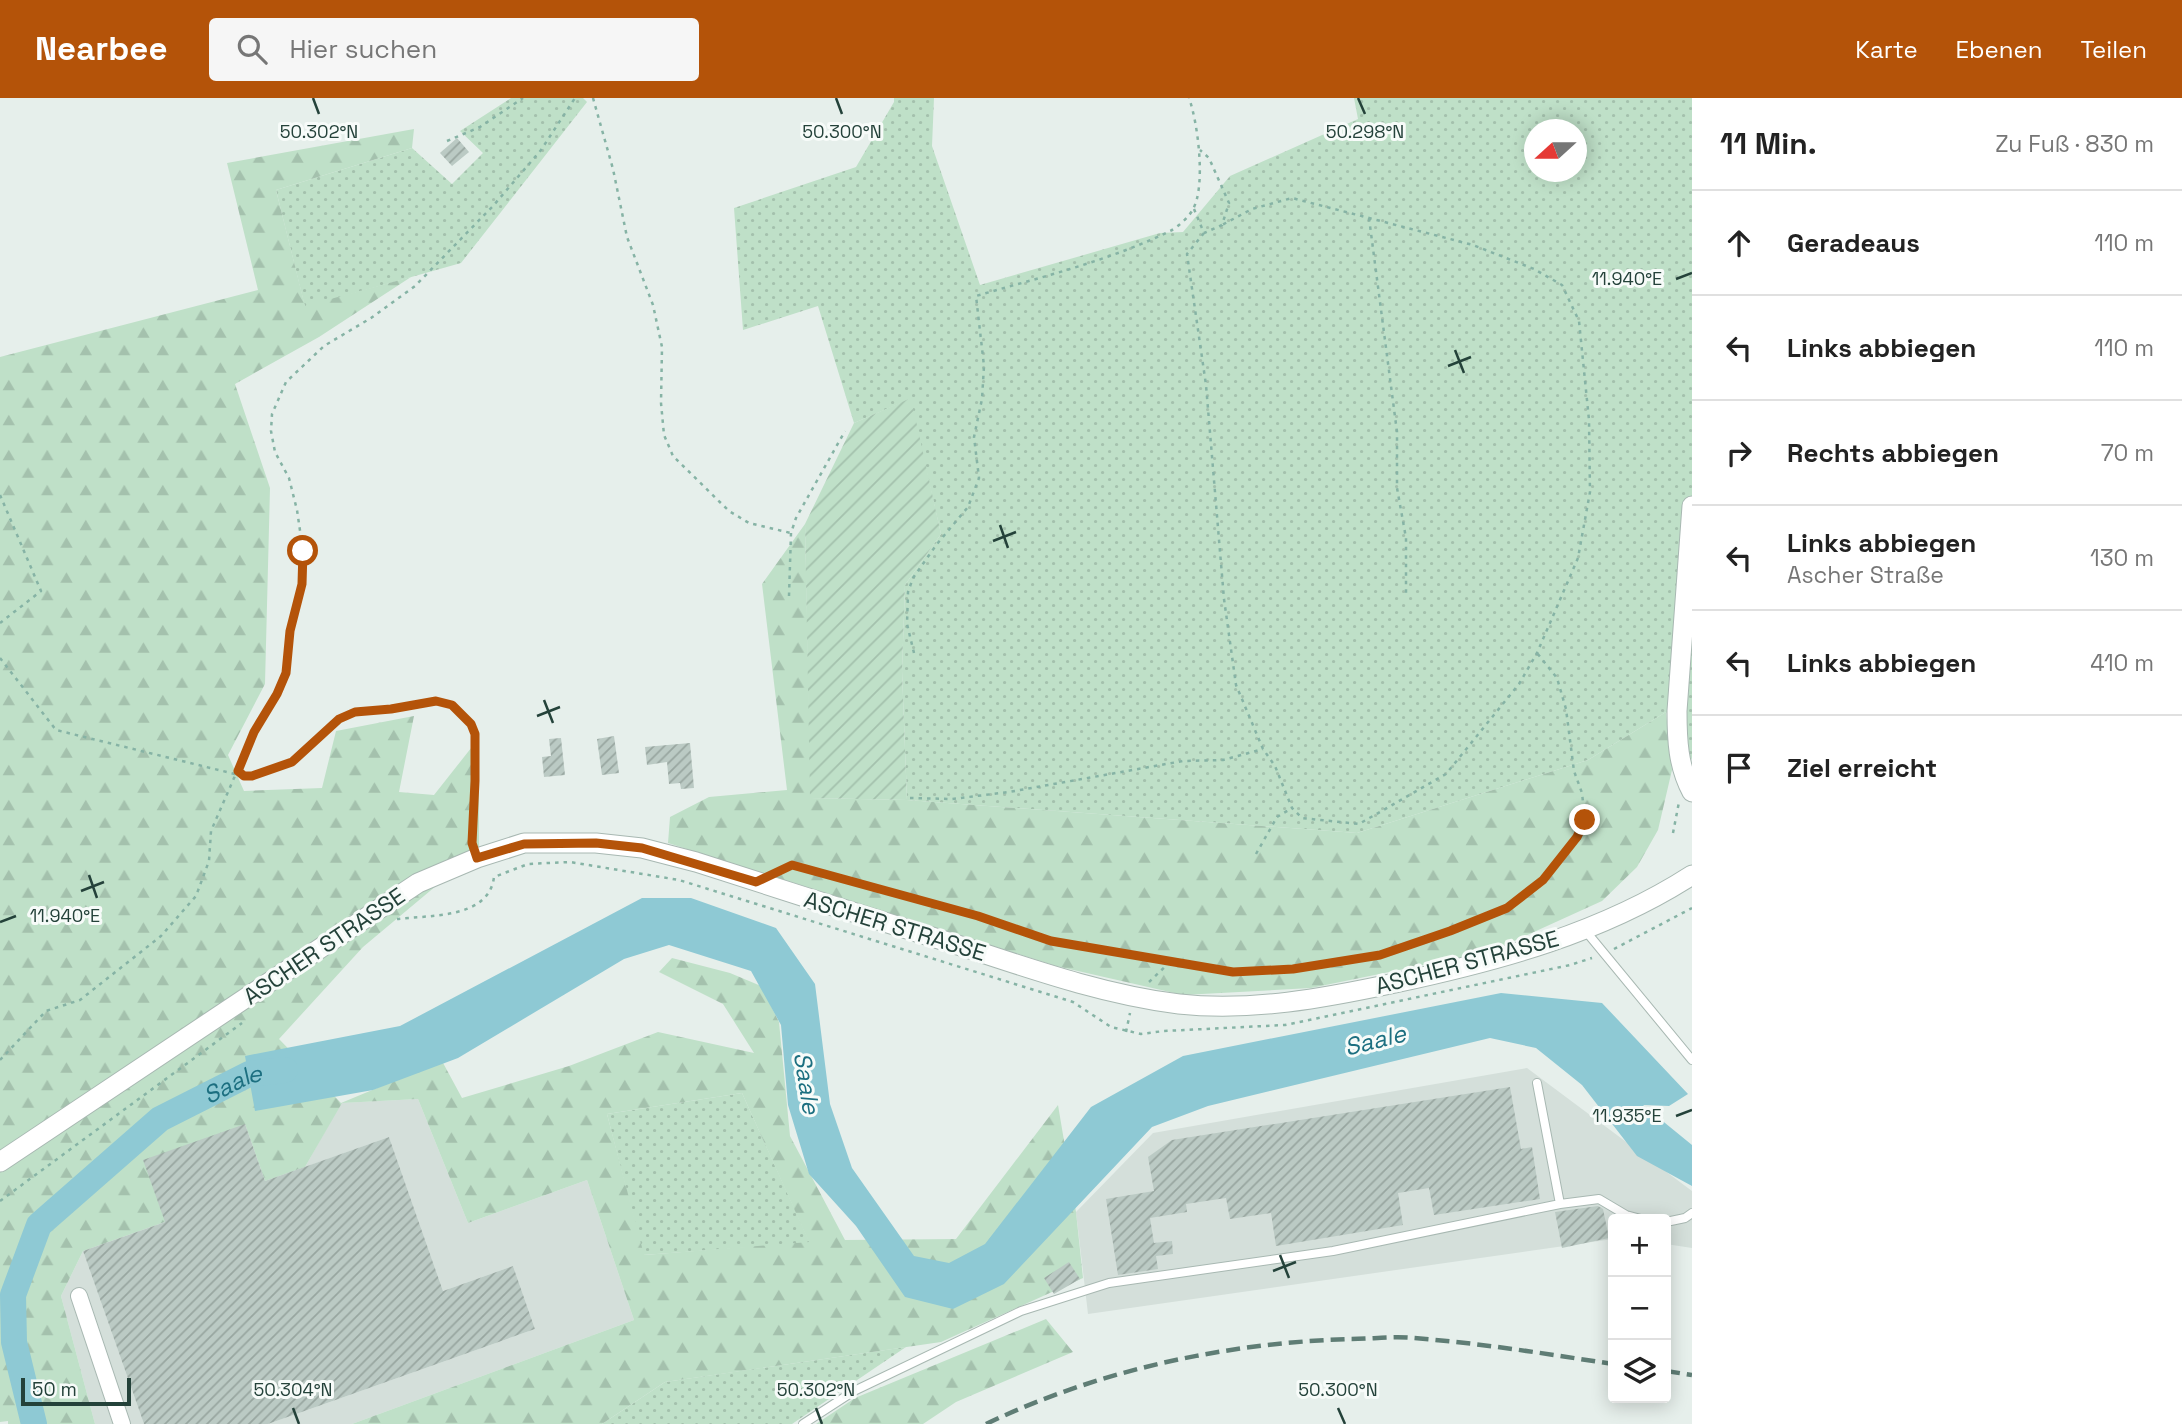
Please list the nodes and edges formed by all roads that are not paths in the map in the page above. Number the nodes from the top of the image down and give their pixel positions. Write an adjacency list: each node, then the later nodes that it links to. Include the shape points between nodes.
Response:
1 (1692, 506): 2 (street, via 1677,743)
2 (1690, 784)
3 (1692, 876): 4 (street, ASCHER STRASSE, via 1658,897)
4 (1584, 929): 5 (lane); 7 (street, ASCHER STRASSE, via 1516,954 1362,990 1224,1006 1180,1004 1059,977 642,848 524,844 418,883)
5 (1692, 1060)
6 (1537, 1083): 8 (lane)
7 (0, 1162)
8 (1560, 1203): 10 (lane, via 1600,1199); 14 (lane, via 1333,1251 1109,1283 1021,1311 854,1391)
9 (1692, 1213): 11 (lane)
10 (1624, 1214)
11 (1671, 1221)
12 (79, 1296): 13 (street)
13 (122, 1424)
14 (803, 1424)

